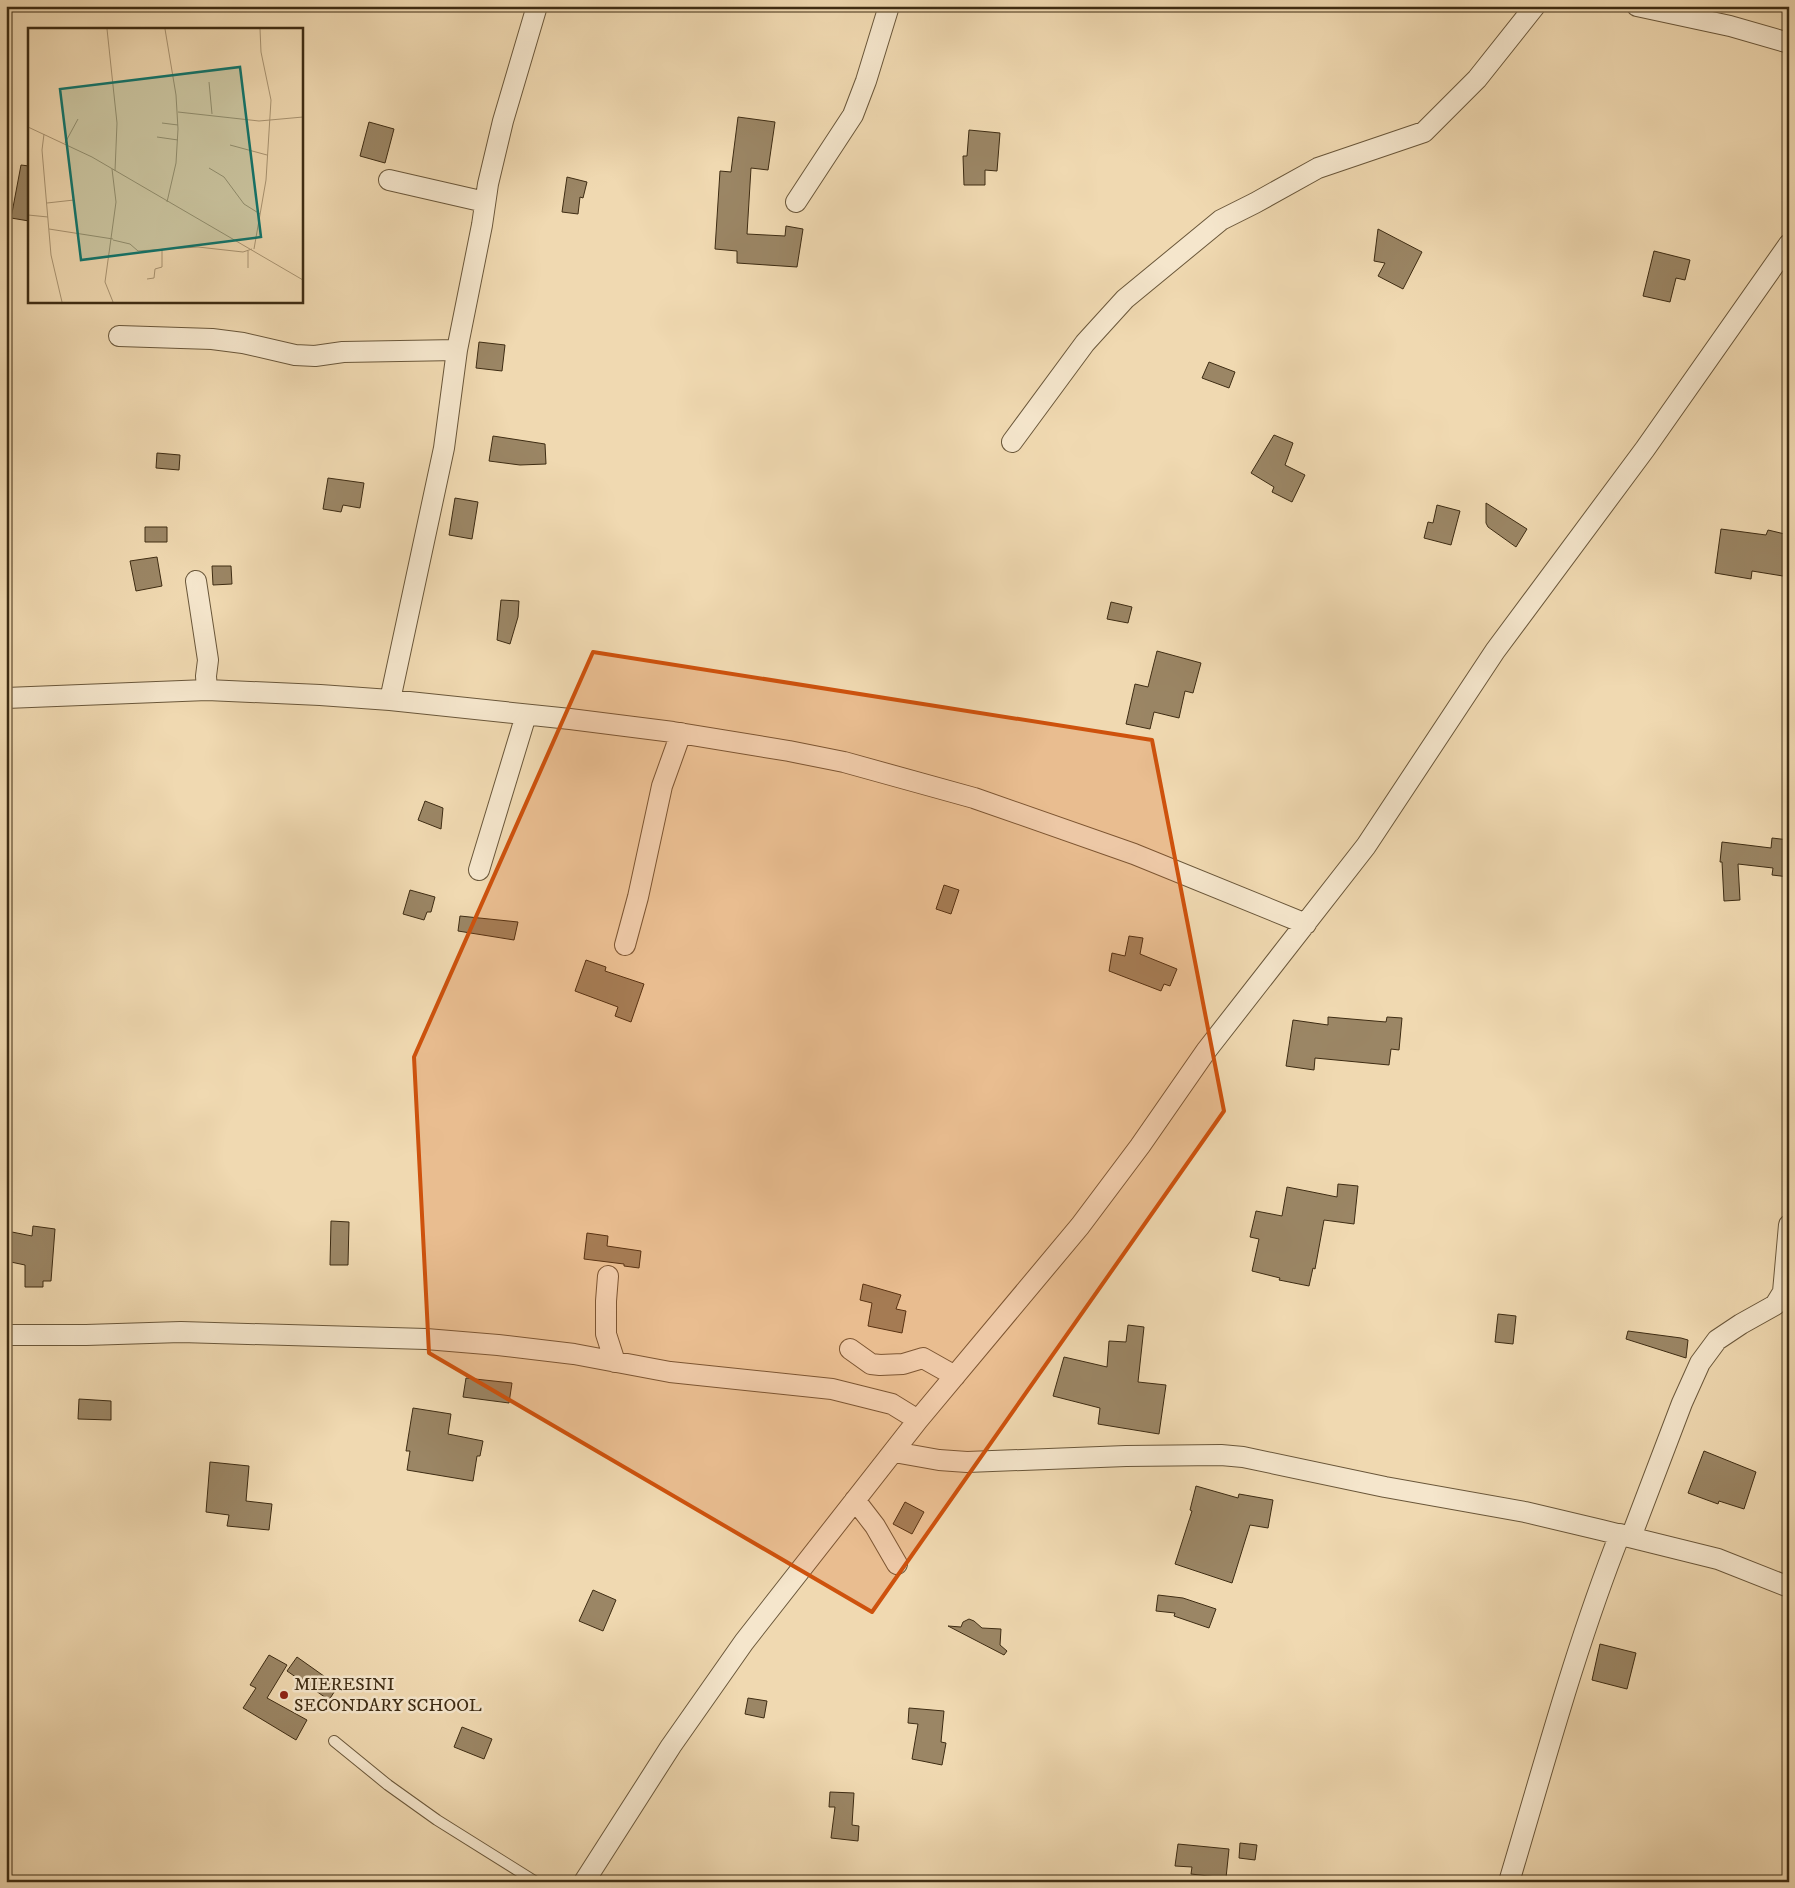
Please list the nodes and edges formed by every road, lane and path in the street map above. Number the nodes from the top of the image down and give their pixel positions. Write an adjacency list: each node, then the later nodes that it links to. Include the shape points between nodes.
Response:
1 (537, 6): 7 (street, via 503,120)
2 (890, 6): 8 (street, via 853,115)
3 (1535, 6): 12 (street, via 1477,79 1424,132 1318,168 1221,220 1125,299 1085,343)
4 (1637, 6): 5 (street, via 1730,26)
5 (1789, 43)
6 (389, 180): 7 (street)
7 (485, 202): 11 (street)
8 (796, 202)
9 (1789, 244): 20 (street, via 1645,448 1495,651 1366,846)
10 (119, 336): 11 (street, via 244,343 302,355)
11 (457, 350): 16 (street, via 444,448)
12 (1012, 442)
13 (196, 581): 14 (street, via 208,660)
14 (207, 690): 15 (street); 16 (street)
15 (6, 698)
16 (390, 700): 17 (street)
17 (526, 715): 18 (street); 19 (street)
18 (681, 734): 20 (street, via 844,762 965,796 1102,842); 21 (street, via 662,786)
19 (480, 870)
20 (1306, 924): 27 (street, via 1206,1051 1080,1226)
21 (625, 945)
22 (1789, 1225): 31 (street, via 1783,1292 1775,1306 1717,1340 1700,1364)
23 (608, 1276): 26 (street, via 606,1334)
24 (6, 1335): 26 (street, via 181,1332 426,1339 574,1354)
25 (850, 1348): 27 (street, via 871,1364 892,1366 923,1358)
26 (615, 1362): 28 (street, via 670,1372 832,1389 892,1404)
27 (955, 1376): 28 (street)
28 (918, 1420): 29 (street)
29 (894, 1452): 30 (street); 31 (street, via 967,1462 1126,1456 1243,1457 1525,1512)
30 (855, 1500): 32 (street); 36 (street, via 744,1642 671,1746)
31 (1626, 1536): 33 (street, via 1718,1559); 37 (street, via 1589,1615)
32 (897, 1564)
33 (1789, 1587)
34 (334, 1742): 35 (lane, via 388,1786)
35 (536, 1882)
36 (584, 1882)
37 (1509, 1882)

